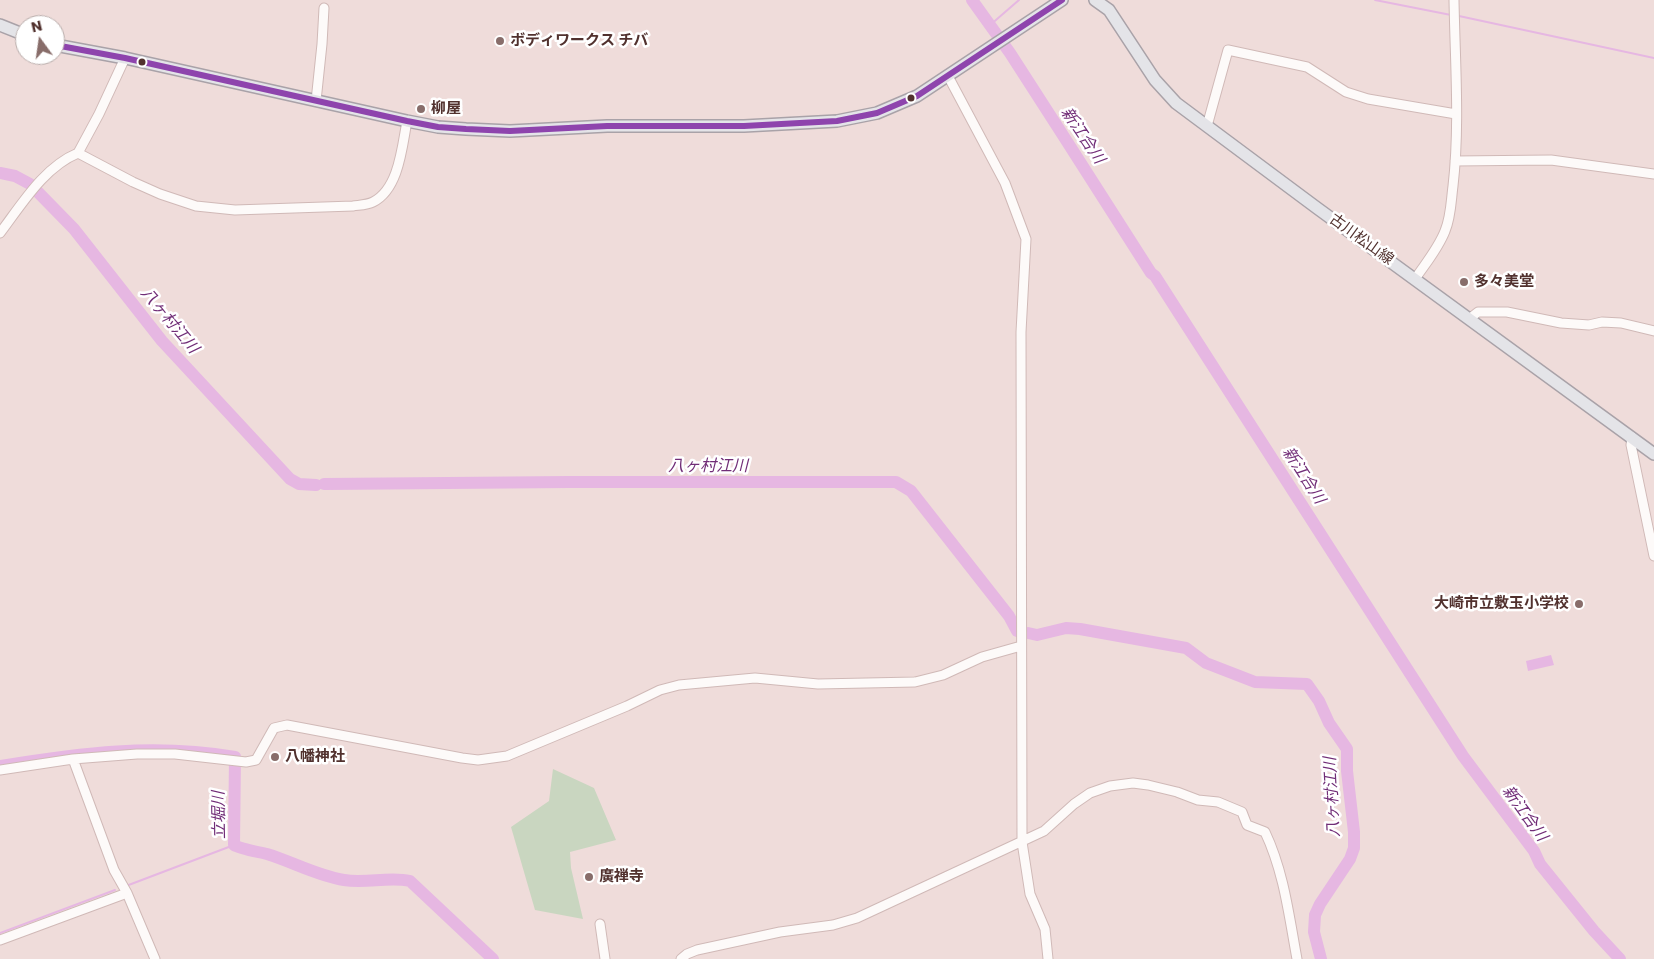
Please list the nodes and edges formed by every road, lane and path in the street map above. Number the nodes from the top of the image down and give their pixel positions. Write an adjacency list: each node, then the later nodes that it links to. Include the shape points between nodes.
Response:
1 (1095, 0): 13 (main road, 古川松山線, via 1110,10 1155,80 1176,102)
2 (1454, 0): 11 (street)
3 (1057, 2): 9 (main road)
4 (324, 8): 10 (street)
5 (0, 25): 6 (main road)
6 (15, 31)
7 (65, 47): 8 (main road)
8 (125, 58): 10 (main road); 14 (street)
9 (948, 76): 12 (main road, via 895,106 837,121 510,131 438,127); 24 (street, via 1005,183 1026,239 1021,332)
10 (316, 101): 12 (main road)
11 (1456, 114): 13 (street, via 1368,99 1346,92 1307,67 1228,50); 15 (street)
12 (407, 121): 14 (street, via 395,179 376,201 353,206 235,210 196,206 133,182)
13 (1207, 126): 18 (main road, 古川松山線)
14 (78, 153): 17 (street, via 65,158 37,184)
15 (1455, 161): 16 (street, via 1551,160); 18 (street, via 1446,230)
16 (1654, 174)
17 (0, 233)
18 (1415, 279): 19 (main road, 古川松山線)
19 (1469, 319): 20 (street, via 1478,312 1507,312 1561,323 1621,323); 21 (main road, 古川松山線)
20 (1654, 331)
21 (1632, 437): 22 (main road, 古川松山線); 23 (street)
22 (1654, 454)
23 (1654, 556)
24 (1021, 646): 25 (street, via 982,657 944,675 915,682 818,684 755,678 679,685 660,690 507,756 478,760 287,726 274,728 256,760 246,762 175,754); 27 (street)
25 (73, 759): 26 (street); 28 (street, via 114,870)
26 (0, 770)
27 (1022, 842): 33 (street, via 856,918 697,950); 34 (street, via 1030,894 1045,929); 35 (street, via 1044,831 1090,793 1110,786 1133,783 1218,802 1242,812 1247,824 1265,832 1274,851)
28 (127, 893): 30 (street); 31 (street)
29 (600, 924): 32 (street)
30 (0, 940)
31 (155, 959)
32 (605, 959)
33 (681, 959)
34 (1048, 959)
35 (1297, 959)

